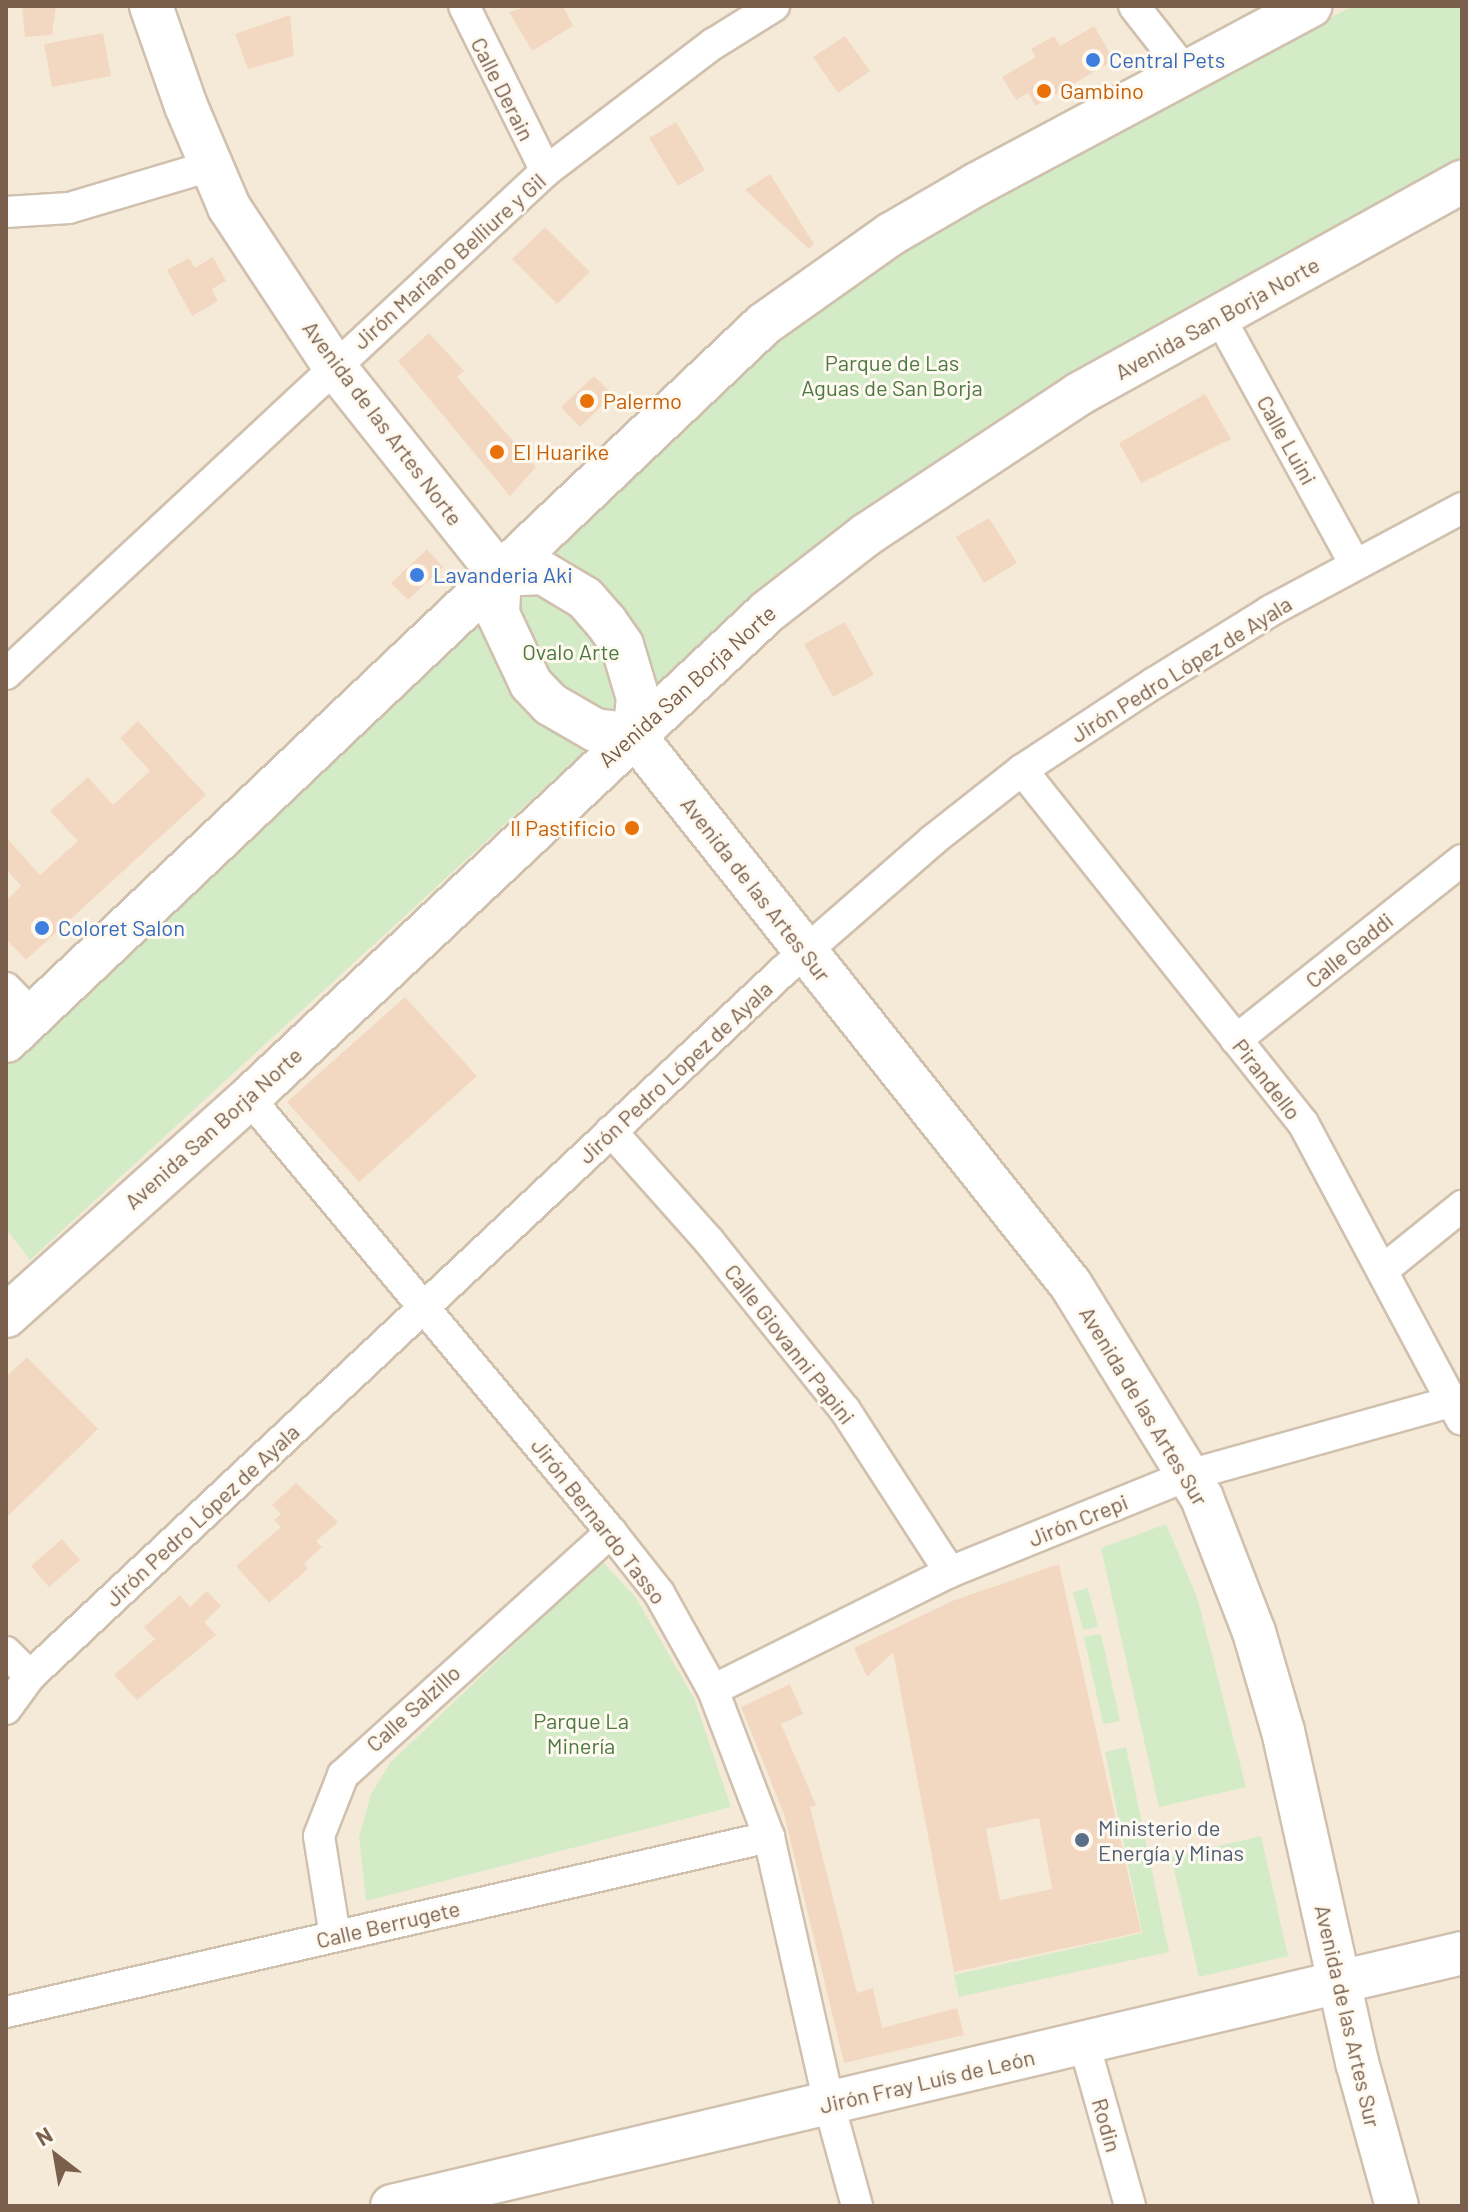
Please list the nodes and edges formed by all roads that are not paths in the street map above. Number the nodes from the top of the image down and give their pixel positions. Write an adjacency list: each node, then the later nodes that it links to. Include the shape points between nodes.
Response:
1 (151, 6): 7 (street, Avenida de las Artes Norte)
2 (464, 6): 8 (street, Calle Derain)
3 (774, 6): 8 (street, Jirón Mariano Belliure y Gil, via 713,44)
4 (1134, 6): 6 (street)
5 (1311, 6): 6 (street)
6 (1184, 70): 15 (street, via 891,234 764,324)
7 (210, 166): 10 (street, via 69,208); 12 (street, Avenida de las Artes Norte, via 229,207)
8 (546, 171): 12 (street, Jirón Mariano Belliure y Gil)
9 (1462, 182): 11 (street, Avenida San Borja Norte)
10 (6, 212)
11 (1219, 316): 14 (street, Calle Luini); 17 (street, Avenida San Borja Norte, via 1079,394 866,535 767,612)
12 (334, 366): 15 (street, Avenida de las Artes Norte); 16 (street, Jirón Mariano Belliure y Gil)
13 (1462, 508): 14 (street, Jirón Pedro López de Ayala)
14 (1355, 564): 18 (street, Jirón Pedro López de Ayala, via 1270,611)
15 (500, 575): 17 (street, via 498,614 531,684 550,704 595,730); 17 (street, via 543,573 585,598 606,622 622,645 635,685); 21 (street)
16 (6, 674)
17 (634, 735): 20 (street, Avenida de las Artes Sur); 23 (street, Avenida San Borja Norte)
18 (1022, 770): 20 (street, Jirón Pedro López de Ayala); 22 (street, Pirandello)
19 (1462, 860): 22 (street, Calle Gaddi)
20 (804, 952): 24 (street, Jirón Pedro López de Ayala); 30 (street, Avenida de las Artes Sur, via 1071,1285)
21 (15, 1015)
22 (1236, 1040): 26 (street, Pirandello, via 1303,1123)
23 (249, 1098): 27 (street, Avenida San Borja Norte); 28 (street, Jirón Bernardo Tasso)
24 (611, 1131): 28 (street, Jirón Pedro López de Ayala); 32 (street, Calle Giovanni Papini, via 709,1241 845,1410)
25 (1462, 1206): 26 (street)
26 (1383, 1270): 29 (street, Pirandello)
27 (14, 1293)
28 (425, 1306): 31 (street, Jirón Bernardo Tasso); 34 (street, Jirón Pedro López de Ayala)
29 (1459, 1407): 30 (street, Jirón Crepi)
30 (1189, 1475): 32 (street, Jirón Crepi); 40 (street, Avenida de las Artes Sur, via 1224,1550 1258,1646 1283,1731)
31 (611, 1532): 35 (street, Jirón Bernardo Tasso, via 659,1593); 38 (street, Calle Salzillo, via 343,1775 319,1836)
32 (950, 1572): 35 (street, Jirón Crepi)
33 (6, 1652): 34 (street)
34 (30, 1676): 36 (street, Jirón Pedro López de Ayala)
35 (713, 1690): 37 (street, Jirón Bernardo Tasso)
36 (6, 1709)
37 (769, 1837): 38 (street, Calle Berrugete); 43 (street, Jirón Bernardo Tasso)
38 (335, 1936): 41 (street, Calle Berrugete)
39 (1462, 1953): 40 (street, Jirón Fray Luís de León)
40 (1339, 1982): 42 (street, Jirón Fray Luís de León); 47 (street, Avenida de las Artes Sur)
41 (6, 2012)
42 (1084, 2043): 43 (street, Jirón Fray Luís de León); 46 (street, Rodin)
43 (829, 2104): 44 (street, Jirón Fray Luís de León); 45 (street, Jirón Bernardo Tasso)
44 (392, 2206)
45 (857, 2206)
46 (1130, 2206)
47 (1397, 2206)

